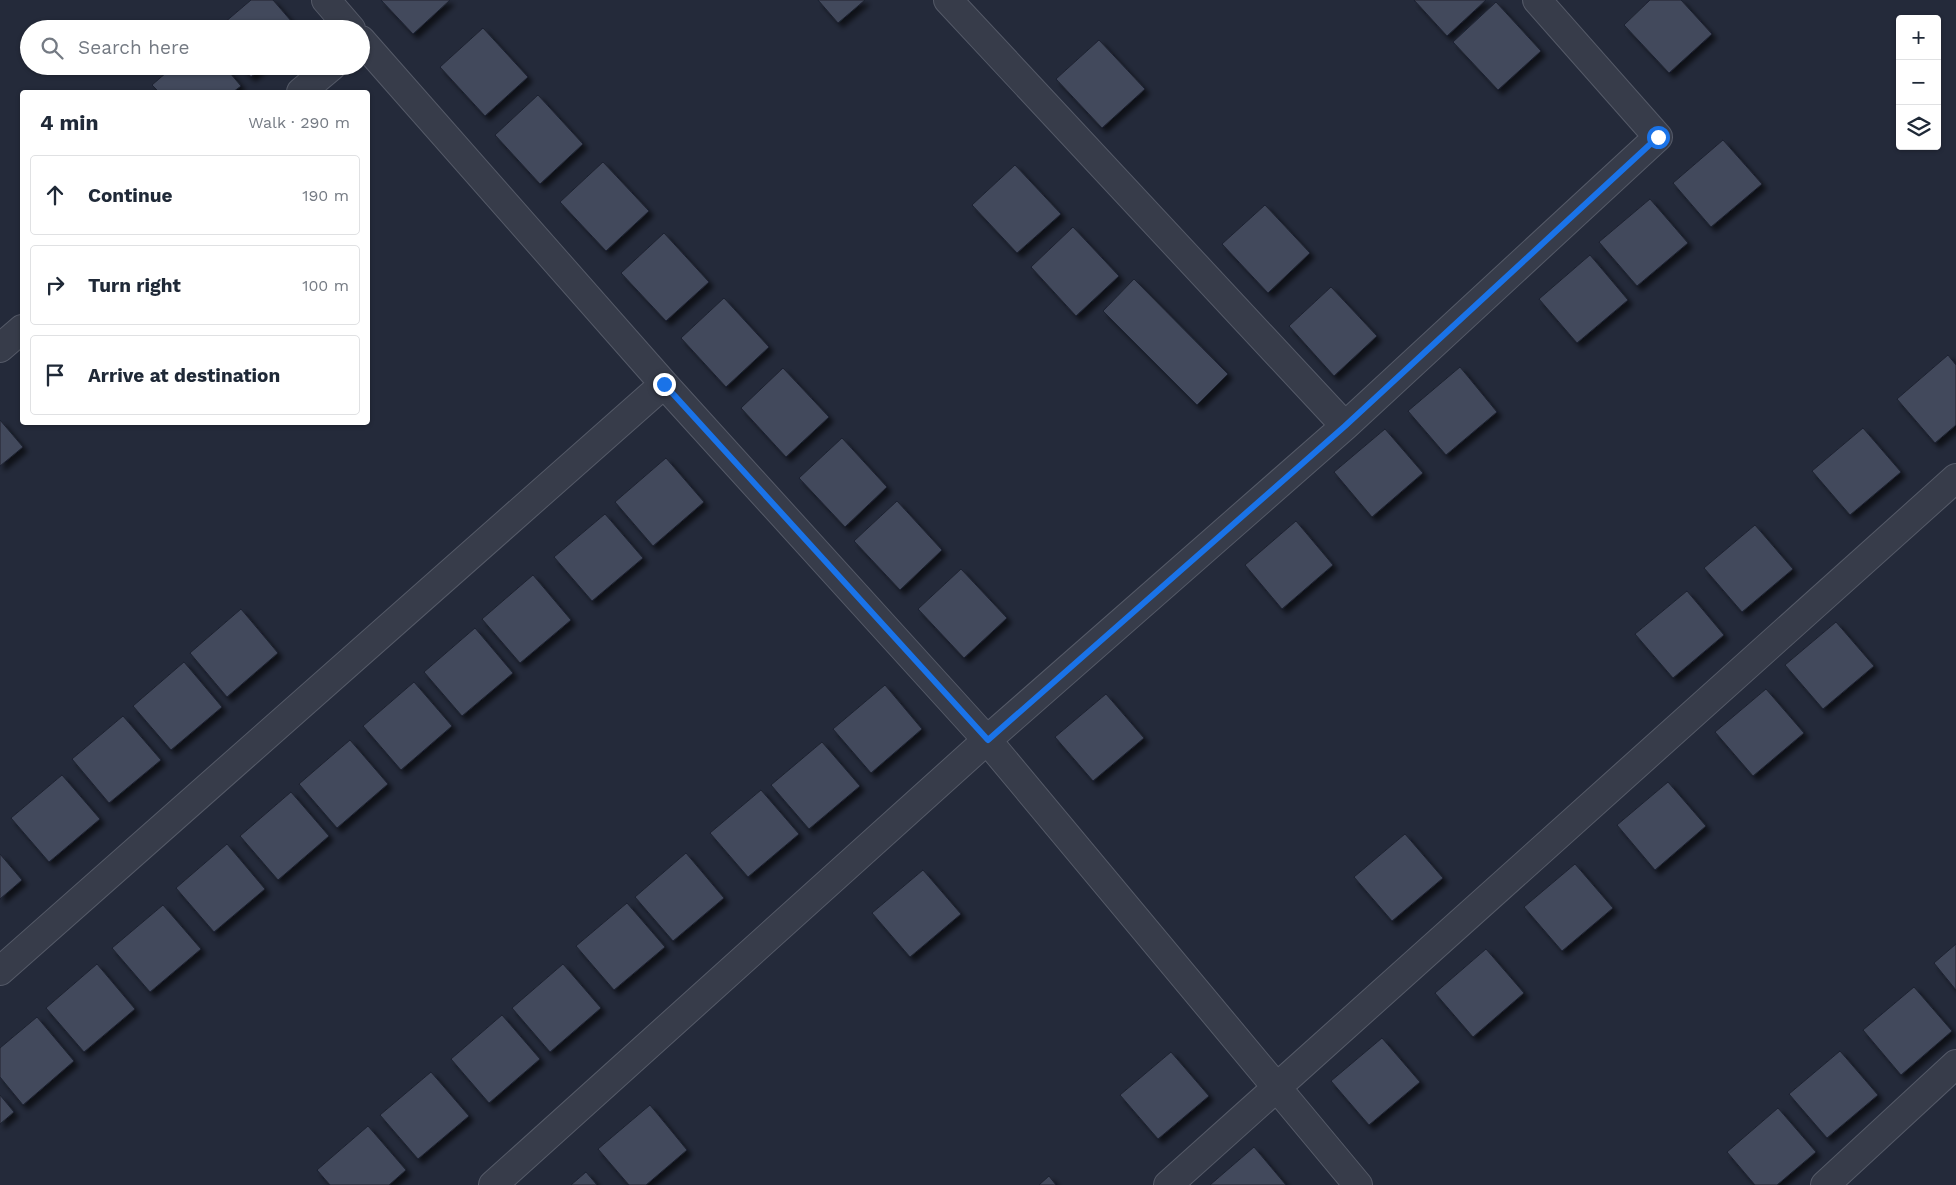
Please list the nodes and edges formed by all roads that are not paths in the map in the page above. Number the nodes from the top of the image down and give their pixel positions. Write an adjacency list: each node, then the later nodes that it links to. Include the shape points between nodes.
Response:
1 (326, 0): 4 (street)
2 (948, 0): 11 (street)
3 (1537, 0): 11 (street, via 1658,137)
4 (343, 20)
5 (370, 51): 10 (street)
6 (321, 75): 7 (street)
7 (303, 90)
8 (20, 331): 9 (street)
9 (0, 348)
10 (664, 384): 13 (street); 14 (street)
11 (1345, 426): 13 (street)
12 (1956, 478): 16 (street)
13 (988, 740): 16 (street); 17 (street)
14 (0, 971)
15 (1956, 1064): 20 (street)
16 (1277, 1088): 18 (street); 19 (street)
17 (493, 1185)
18 (1168, 1185)
19 (1358, 1185)
20 (1825, 1185)

